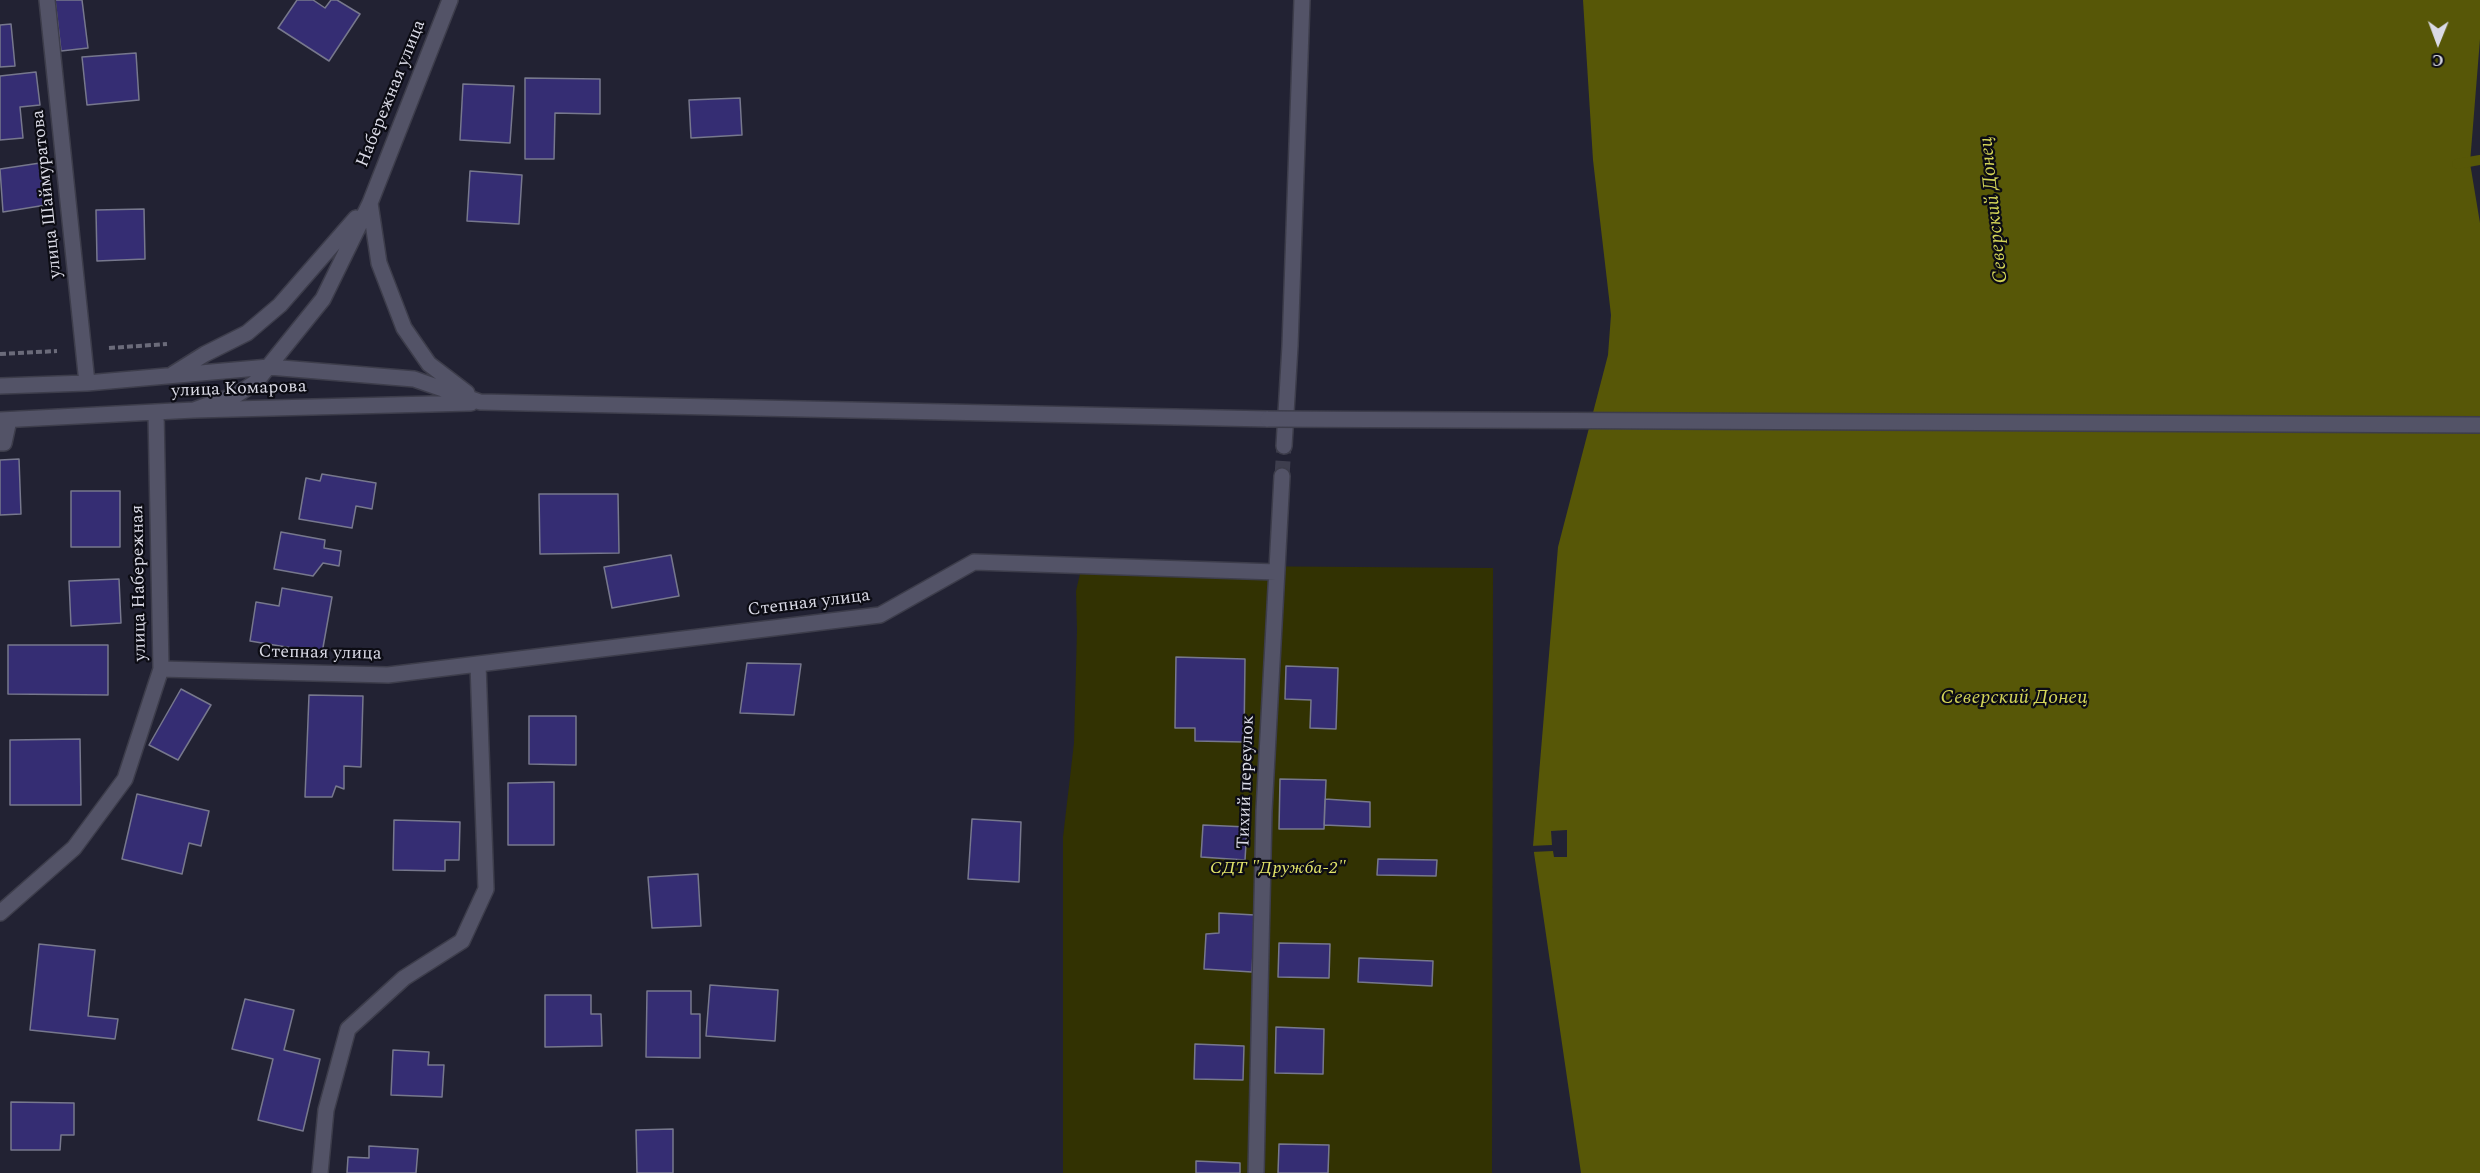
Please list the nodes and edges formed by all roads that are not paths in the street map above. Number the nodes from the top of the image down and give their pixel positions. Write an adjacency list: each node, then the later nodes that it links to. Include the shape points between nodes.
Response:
1 (46, 0): 7 (street, улица Шаймуратова)
2 (450, 0): 4 (street, Набережная улица)
3 (1302, 0): 15 (street)
4 (370, 202): 5 (street, Набережная улица, via 323,299); 6 (street, улица Комарова, via 280,305 247,333); 9 (street, via 379,263 404,328 429,364)
5 (269, 367): 6 (street); 9 (street, via 414,379); 10 (street, Набережная улица, via 238,394)
6 (169, 376): 7 (street, улица Комарова)
7 (87, 383): 8 (street, улица Комарова)
8 (0, 386)
9 (480, 402): 10 (street, улица Комарова); 13 (street, улица Комарова, bridge, via 1268,419)
10 (194, 410): 11 (street, улица Комарова)
11 (156, 412): 12 (street, улица Комарова); 19 (street, улица Набережная)
12 (4, 420): 14 (street, via 4,443)
13 (2480, 425)
14 (0, 443)
15 (1284, 446)
16 (1282, 476): 17 (street, Тихий переулок)
17 (1276, 572): 18 (street, Степная улица, via 974,562 880,615); 22 (street, Тихий переулок, via 1264,811)
18 (478, 664): 19 (street, Степная улица, via 387,675); 21 (street, via 486,889 462,941 404,978 348,1029 326,1110)
19 (161, 669): 20 (street, улица Набережная, via 125,778 74,848)
20 (0, 913)
21 (320, 1173)
22 (1256, 1173)

